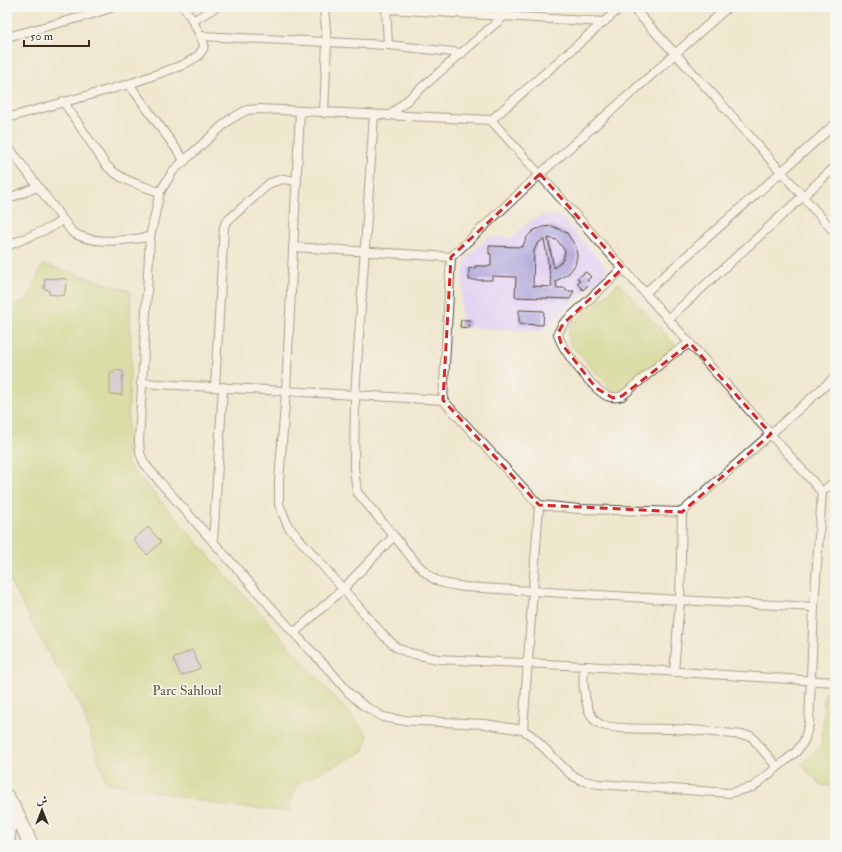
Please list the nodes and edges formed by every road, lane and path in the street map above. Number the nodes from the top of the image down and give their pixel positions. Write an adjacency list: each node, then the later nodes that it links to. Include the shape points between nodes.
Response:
1 (86, 7): 10 (street)
2 (114, 7): 10 (street)
3 (184, 7): 12 (street)
4 (216, 7): 12 (street)
5 (324, 7): 16 (street)
6 (621, 7): 13 (street)
7 (632, 7): 19 (street)
8 (728, 7): 19 (street)
9 (386, 8): 11 (street); 17 (street)
10 (89, 15): 15 (street)
11 (503, 17): 13 (street); 18 (street)
12 (193, 21): 14 (street)
13 (604, 22): 27 (street)
14 (201, 36): 16 (street); 20 (street, via 203,49 198,56)
15 (7, 37)
16 (327, 42): 17 (street); 23 (street)
17 (388, 45): 18 (street)
18 (462, 53): 25 (street)
19 (676, 54): 32 (street); 33 (street)
20 (129, 84): 21 (street); 30 (street)
21 (63, 101): 26 (street); 36 (street, via 113,173 122,179)
22 (300, 111): 23 (street); 30 (street, via 247,110 229,120); 34 (street)
23 (324, 112): 24 (street)
24 (374, 115): 25 (street); 44 (street)
25 (389, 116): 27 (street)
26 (7, 118)
27 (492, 120): 33 (street)
28 (835, 124): 32 (street)
29 (7, 145): 35 (street)
30 (185, 160): 36 (street, via 173,171)
31 (835, 167): 37 (street)
32 (781, 171): 37 (street); 47 (street)
33 (540, 174): 45 (street); 46 (street)
34 (297, 181): 43 (street); 52 (street, via 283,180 270,183 226,222 224,227)
35 (37, 187): 38 (street); 39 (street)
36 (160, 192): 41 (street)
37 (804, 196): 40 (street); 48 (street)
38 (7, 199)
39 (62, 220): 41 (street, via 72,232 84,238 128,240); 42 (street, via 52,227)
40 (835, 233)
41 (150, 237): 51 (street)
42 (7, 246)
43 (293, 247): 44 (street); 53 (street)
44 (366, 252): 45 (street); 54 (street)
45 (451, 257): 55 (street)
46 (623, 268): 47 (street); 49 (street, via 563,324 558,333 561,343 596,388 613,398 622,396 671,355)
47 (645, 293): 48 (street)
48 (668, 319): 49 (street)
49 (690, 343): 56 (street)
50 (835, 378): 56 (street)
51 (141, 383): 52 (street); 62 (street, via 139,441 144,463)
52 (219, 387): 53 (street); 62 (street)
53 (286, 391): 54 (street); 63 (street, via 278,494 282,513 288,526)
54 (355, 395): 55 (street); 61 (street, via 354,468 357,492)
55 (443, 400): 59 (street)
56 (771, 434): 58 (street); 60 (street)
57 (835, 481): 58 (street)
58 (822, 492): 66 (street)
59 (539, 505): 60 (street, via 579,509); 64 (street)
60 (682, 512): 65 (street)
61 (394, 536): 63 (street); 64 (street, via 426,573 436,580 464,587)
62 (213, 542): 67 (street)
63 (344, 588): 67 (street); 68 (street, via 385,637 408,653 438,659)
64 (532, 591): 65 (street); 68 (street)
65 (680, 600): 66 (street); 70 (street)
66 (814, 607): 71 (street)
67 (294, 633): 73 (street, via 349,693 382,717 485,724)
68 (528, 663): 69 (street); 73 (street)
69 (585, 666): 70 (street); 74 (street, via 585,694 591,715 599,724 751,736)
70 (674, 672): 71 (street)
71 (811, 680): 72 (street); 74 (street, via 809,724 804,741 796,752)
72 (835, 682)
73 (523, 730): 74 (street, via 570,774 598,784 730,793 753,787)
74 (778, 767)
75 (7, 797): 78 (highway)
76 (7, 812): 77 (highway)
77 (7, 844)
78 (31, 845)

